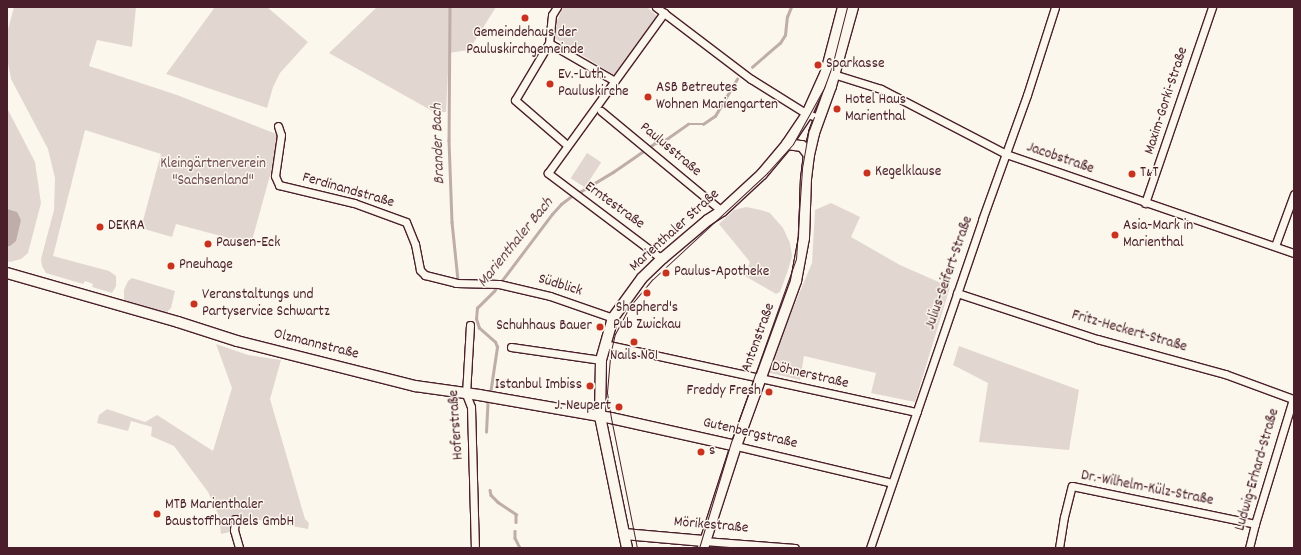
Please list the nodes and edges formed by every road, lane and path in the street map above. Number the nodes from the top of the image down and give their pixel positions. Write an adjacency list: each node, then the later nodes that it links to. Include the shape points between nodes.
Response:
1 (557, 7): 8 (street, via 552,15)
2 (656, 7): 7 (street)
3 (844, 7): 9 (main road, Marienthaler Straße)
4 (853, 7): 9 (main road, Marienthaler Straße)
5 (1055, 7): 18 (street, Julius-Seifert-Straße)
6 (1212, 7): 21 (street, Maxim-Gorki-Straße)
7 (664, 13): 10 (street); 12 (street, via 739,71)
8 (548, 43): 10 (street); 17 (street, via 514,100)
9 (831, 73): 12 (main road, Marienthaler Straße); 13 (main road, Marienthaler Straße); 18 (street, Jacobstraße, via 881,89)
10 (613, 80): 17 (street)
11 (601, 111): 22 (street, Paulusstraße)
12 (807, 114): 13 (street); 16 (main road, Marienthaler Straße)
13 (819, 118): 15 (main road, Marienthaler Straße)
14 (278, 126): 27 (street, Ferdinandstraße, via 281,135 275,176 280,185 354,203 406,222 415,244 420,270 425,275 456,283)
15 (814, 133): 19 (main road, Antonstraße)
16 (788, 144): 19 (main road, via 802,146); 22 (main road, Marienthaler Straße, via 762,174)
17 (567, 145): 25 (street, Erntestraße, via 548,173 631,233)
18 (1006, 154): 21 (street, Jacobstraße); 28 (street, Julius-Seifert-Straße)
19 (809, 155): 34 (main road, Antonstraße, via 804,238 799,271)
20 (1294, 194): 23 (street)
21 (1145, 203): 23 (street, Jacobstraße)
22 (722, 211): 25 (main road, Marienthaler Straße)
23 (1275, 246): 24 (street, Jacobstraße)
24 (1294, 253)
25 (662, 259): 29 (main road, Marienthaler Straße, via 642,278)
26 (7, 273): 35 (main road, Olzmannstraße, via 242,343 414,386)
27 (501, 284): 29 (street, Südblick, via 550,296)
28 (957, 293): 36 (street, Fritz-Heckert-Straße, via 1097,339 1225,374); 37 (street, Julius-Seifert-Straße)
29 (613, 318): 31 (main road, Marienthaler Straße)
30 (470, 325): 35 (street, Hoferstraße)
31 (604, 344): 33 (main road, Marienthaler Straße); 34 (street, Döhnerstraße)
32 (511, 347): 33 (street)
33 (601, 360): 38 (main road, Marienthaler Straße)
34 (760, 378): 37 (street, Döhnerstraße); 39 (main road, Antonstraße)
35 (466, 394): 38 (main road, Olzmannstraße); 46 (street, Hoferstraße, via 471,407)
36 (1293, 400): 42 (street, Ludwig-Erhard-Straße)
37 (916, 412): 40 (street, Julius-Seifert-Straße)
38 (600, 417): 39 (main road, Gutenbergstraße); 43 (main road, Marienthaler Straße)
39 (736, 446): 40 (street, Gutenbergstraße); 44 (main road, Antonstraße)
40 (892, 483): 49 (street, Julius-Seifert-Straße)
41 (235, 519): 45 (street, via 234,530)
42 (1255, 524): 50 (street, Dr.-Wilhelm-Külz-Straße, via 1072,486); 51 (street, Ludwig-Erhard-Straße)
43 (624, 534): 44 (main road, Mörikestraße); 47 (main road, Marienthaler Straße)
44 (704, 545): 48 (street, Mörikestraße)
45 (239, 548)
46 (475, 548)
47 (627, 548)
48 (795, 548)
49 (870, 548)
50 (1059, 548)
51 (1249, 548)

